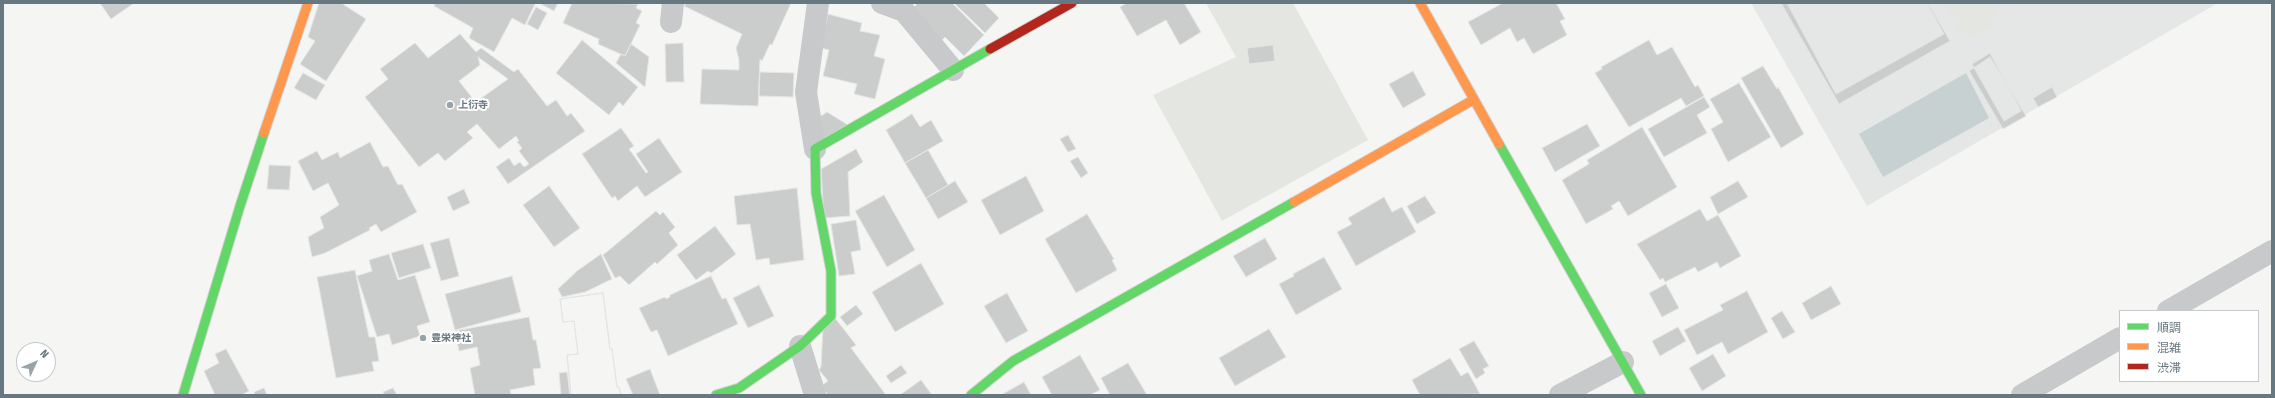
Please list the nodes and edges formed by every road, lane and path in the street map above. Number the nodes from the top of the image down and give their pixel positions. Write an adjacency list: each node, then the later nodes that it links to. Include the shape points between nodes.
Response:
1 (308, 3): 15 (street, via 240,206)
2 (818, 3): 9 (street, via 806,92)
3 (882, 3): 6 (street)
4 (1072, 3): 7 (street)
5 (1420, 3): 8 (street)
6 (907, 7): 7 (street)
7 (953, 70): 9 (street)
8 (1473, 100): 14 (street); 18 (street, via 1013,361)
9 (815, 149): 13 (street, via 816,193 831,271 831,316)
10 (2272, 251): 11 (street)
11 (2170, 310)
12 (2119, 339): 21 (street)
13 (800, 346): 16 (street, via 739,388); 17 (street)
14 (1623, 362): 19 (street); 20 (street)
15 (183, 395)
16 (716, 395)
17 (815, 395)
18 (971, 395)
19 (1560, 395)
20 (1641, 395)
21 (2022, 395)

